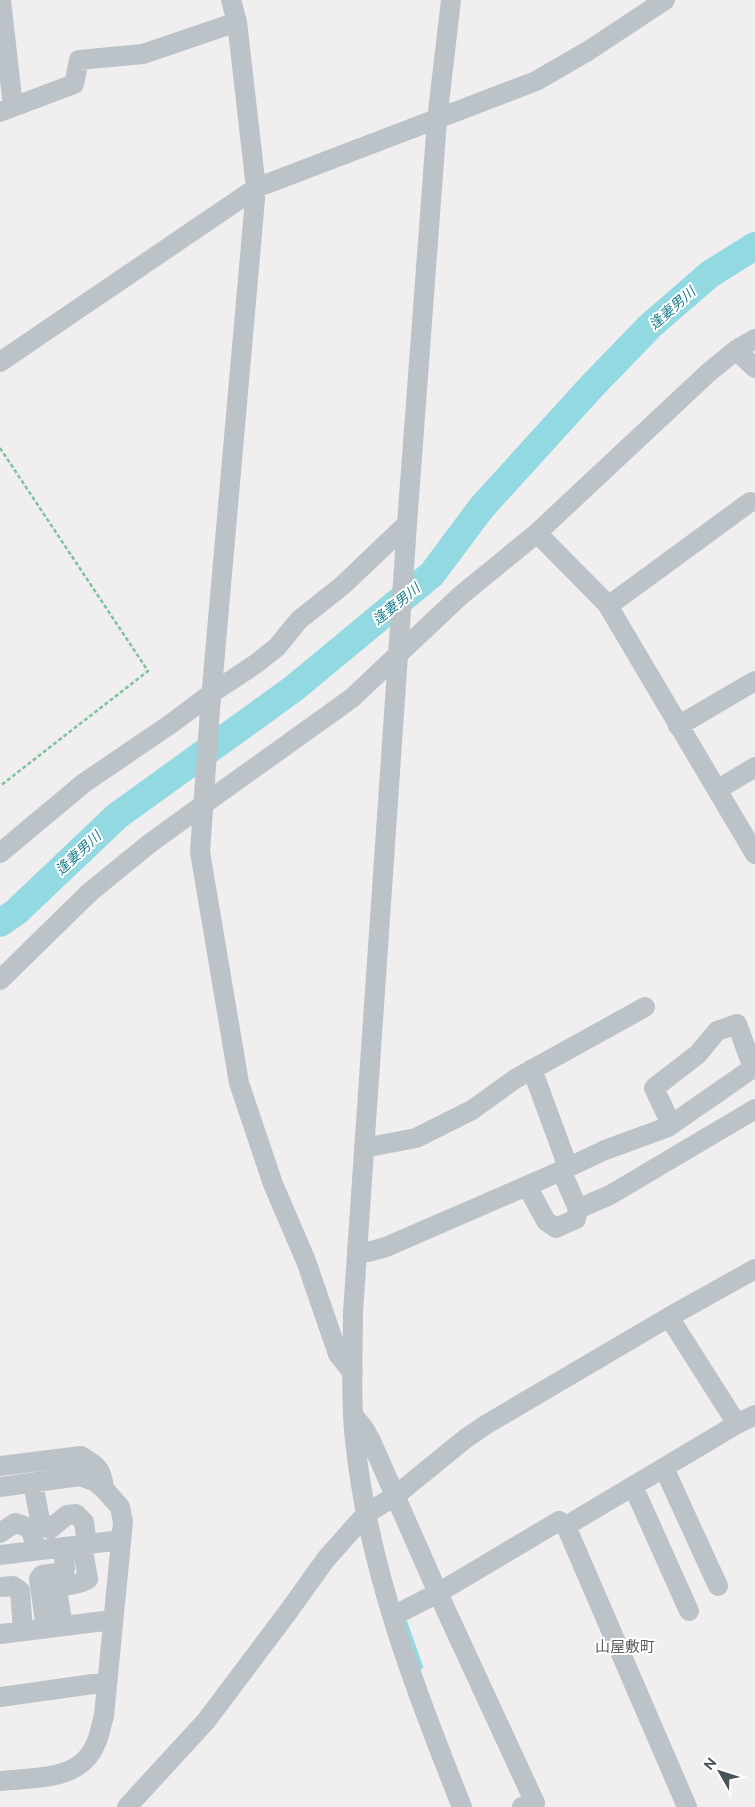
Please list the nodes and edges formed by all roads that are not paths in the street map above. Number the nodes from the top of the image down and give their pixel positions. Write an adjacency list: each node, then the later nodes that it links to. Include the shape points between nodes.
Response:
1 (1, 0): 6 (street)
2 (231, 0): 5 (street)
3 (452, 0): 7 (street)
4 (665, 0): 7 (street, via 536,81)
5 (237, 22): 6 (street, via 143,54 79,60 74,84); 8 (street)
6 (6, 109)
7 (437, 120): 8 (street); 14 (street)
8 (256, 188): 11 (street); 19 (street)
9 (755, 339): 10 (street)
10 (736, 350): 12 (street); 15 (street)
11 (0, 362)
12 (755, 368)
13 (750, 502): 16 (street)
14 (407, 530): 17 (street); 19 (street, via 300,620 277,646)
15 (537, 533): 16 (street); 17 (street)
16 (608, 606): 20 (street)
17 (400, 648): 23 (street, via 352,698); 32 (street)
18 (755, 681): 20 (street)
19 (211, 702): 23 (street); 25 (street, via 172,723 84,782)
20 (678, 726): 22 (street)
21 (755, 767): 22 (street)
22 (717, 790): 24 (street)
23 (204, 799): 27 (street, via 90,892); 39 (street, via 200,852 239,1083 273,1184 306,1261 338,1354)
24 (749, 830): 26 (street)
25 (0, 853)
26 (755, 854)
27 (0, 980)
28 (645, 1007): 29 (street)
29 (532, 1069): 32 (street, via 472,1110 416,1138); 33 (street)
30 (755, 1109): 35 (street, via 610,1195)
31 (671, 1124): 31 (street, via 753,1068 737,1024 718,1031 698,1054 654,1088); 33 (street)
32 (364, 1148): 36 (street)
33 (565, 1169): 34 (street); 35 (street)
34 (527, 1186): 35 (street, via 546,1221 556,1228 576,1219); 36 (street, via 386,1246 368,1252)
35 (578, 1209)
36 (357, 1250): 39 (street)
37 (755, 1269): 38 (street)
38 (669, 1317): 41 (street); 48 (street, via 487,1424)
39 (353, 1373): 40 (street)
40 (354, 1416): 48 (street, via 371,1442); 49 (street, via 355,1448)
41 (746, 1420): 43 (street)
42 (0, 1466): 47 (street, via 81,1456 103,1474)
43 (664, 1468): 45 (street); 56 (street)
44 (33, 1483): 46 (street); 47 (street, via 80,1476); 53 (street, via 40,1520 50,1528 67,1515 76,1514 84,1522 87,1533)
45 (633, 1486): 50 (street); 59 (street)
46 (0, 1487)
47 (104, 1489): 52 (street, via 120,1507 123,1522)
48 (394, 1496): 49 (street); 58 (street)
49 (366, 1514): 60 (street); 69 (street, via 326,1559 206,1721)
50 (566, 1526): 58 (street, via 559,1521); 71 (street)
51 (0, 1533): 54 (street, via 15,1523 26,1526 34,1539)
52 (121, 1540): 53 (street); 61 (street)
53 (78, 1545): 54 (street); 62 (street, via 63,1572 39,1578)
54 (35, 1550): 55 (street)
55 (0, 1555)
56 (718, 1586)
57 (0, 1587): 63 (street, via 13,1586 20,1591)
58 (438, 1593): 60 (street); 68 (street)
59 (689, 1611)
60 (392, 1616): 70 (street)
61 (112, 1620): 62 (street); 65 (street)
62 (55, 1627): 63 (street)
63 (23, 1631): 64 (street)
64 (0, 1634)
65 (107, 1682): 66 (street); 67 (street, via 104,1716 96,1743 82,1764 57,1775)
66 (0, 1697)
67 (0, 1782)
68 (531, 1806)
69 (127, 1807)
70 (462, 1807)
71 (687, 1807)

